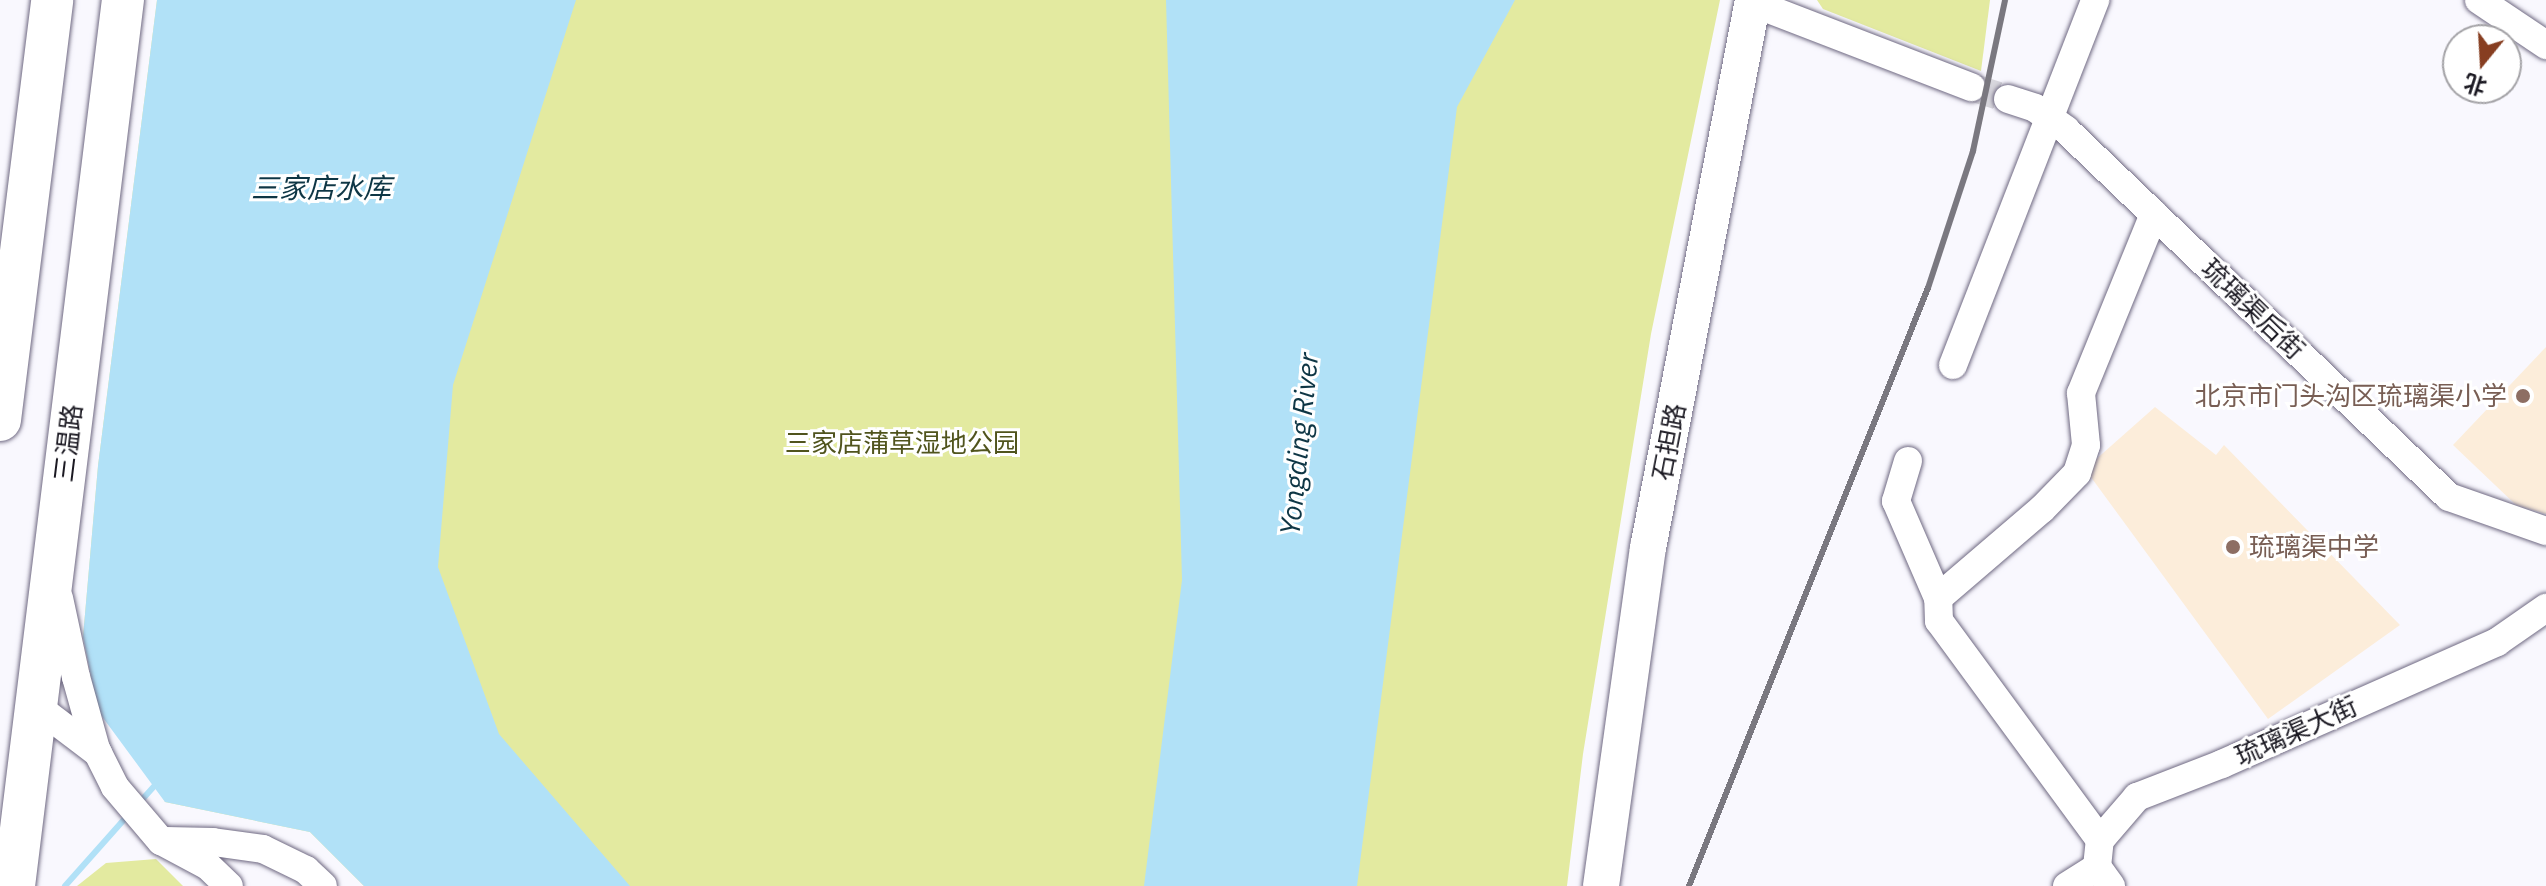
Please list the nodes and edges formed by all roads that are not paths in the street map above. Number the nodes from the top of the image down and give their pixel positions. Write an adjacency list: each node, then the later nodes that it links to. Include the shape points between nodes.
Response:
1 (52, 0): 13 (highway)
2 (98, 0): 21 (highway)
3 (123, 0): 16 (highway, 三温路)
4 (2095, 0): 10 (street)
5 (2479, 0): 7 (street)
6 (1753, 2): 8 (street); 27 (main road, 石担路, via 1648,548)
7 (2546, 45)
8 (1971, 87)
9 (2008, 99): 10 (street, 琉璃渠后街)
10 (2051, 118): 11 (street, 琉璃渠后街); 12 (street)
11 (2154, 214): 15 (street, 琉璃渠后街, via 2449,497); 17 (street, via 2081,393 2086,445 2077,473)
12 (1953, 365)
13 (0, 420)
14 (1908, 461): 17 (street, via 1896,501)
15 (2546, 531)
16 (52, 566): 19 (highway, 三温路); 20 (street)
17 (1938, 598): 23 (street, via 1939,621)
18 (2546, 608): 23 (street, 琉璃渠大街, via 2497,642 2137,797)
19 (35, 705): 20 (street); 24 (highway, 三温路)
20 (98, 753): 22 (street, via 115,787)
21 (0, 788)
22 (153, 832): 25 (street, via 208,866); 26 (street, via 263,849 306,870)
23 (2103, 864): 28 (street, 琉璃渠大街)
24 (14, 886)
25 (229, 886)
26 (323, 886)
27 (1601, 886)
28 (2067, 886)

